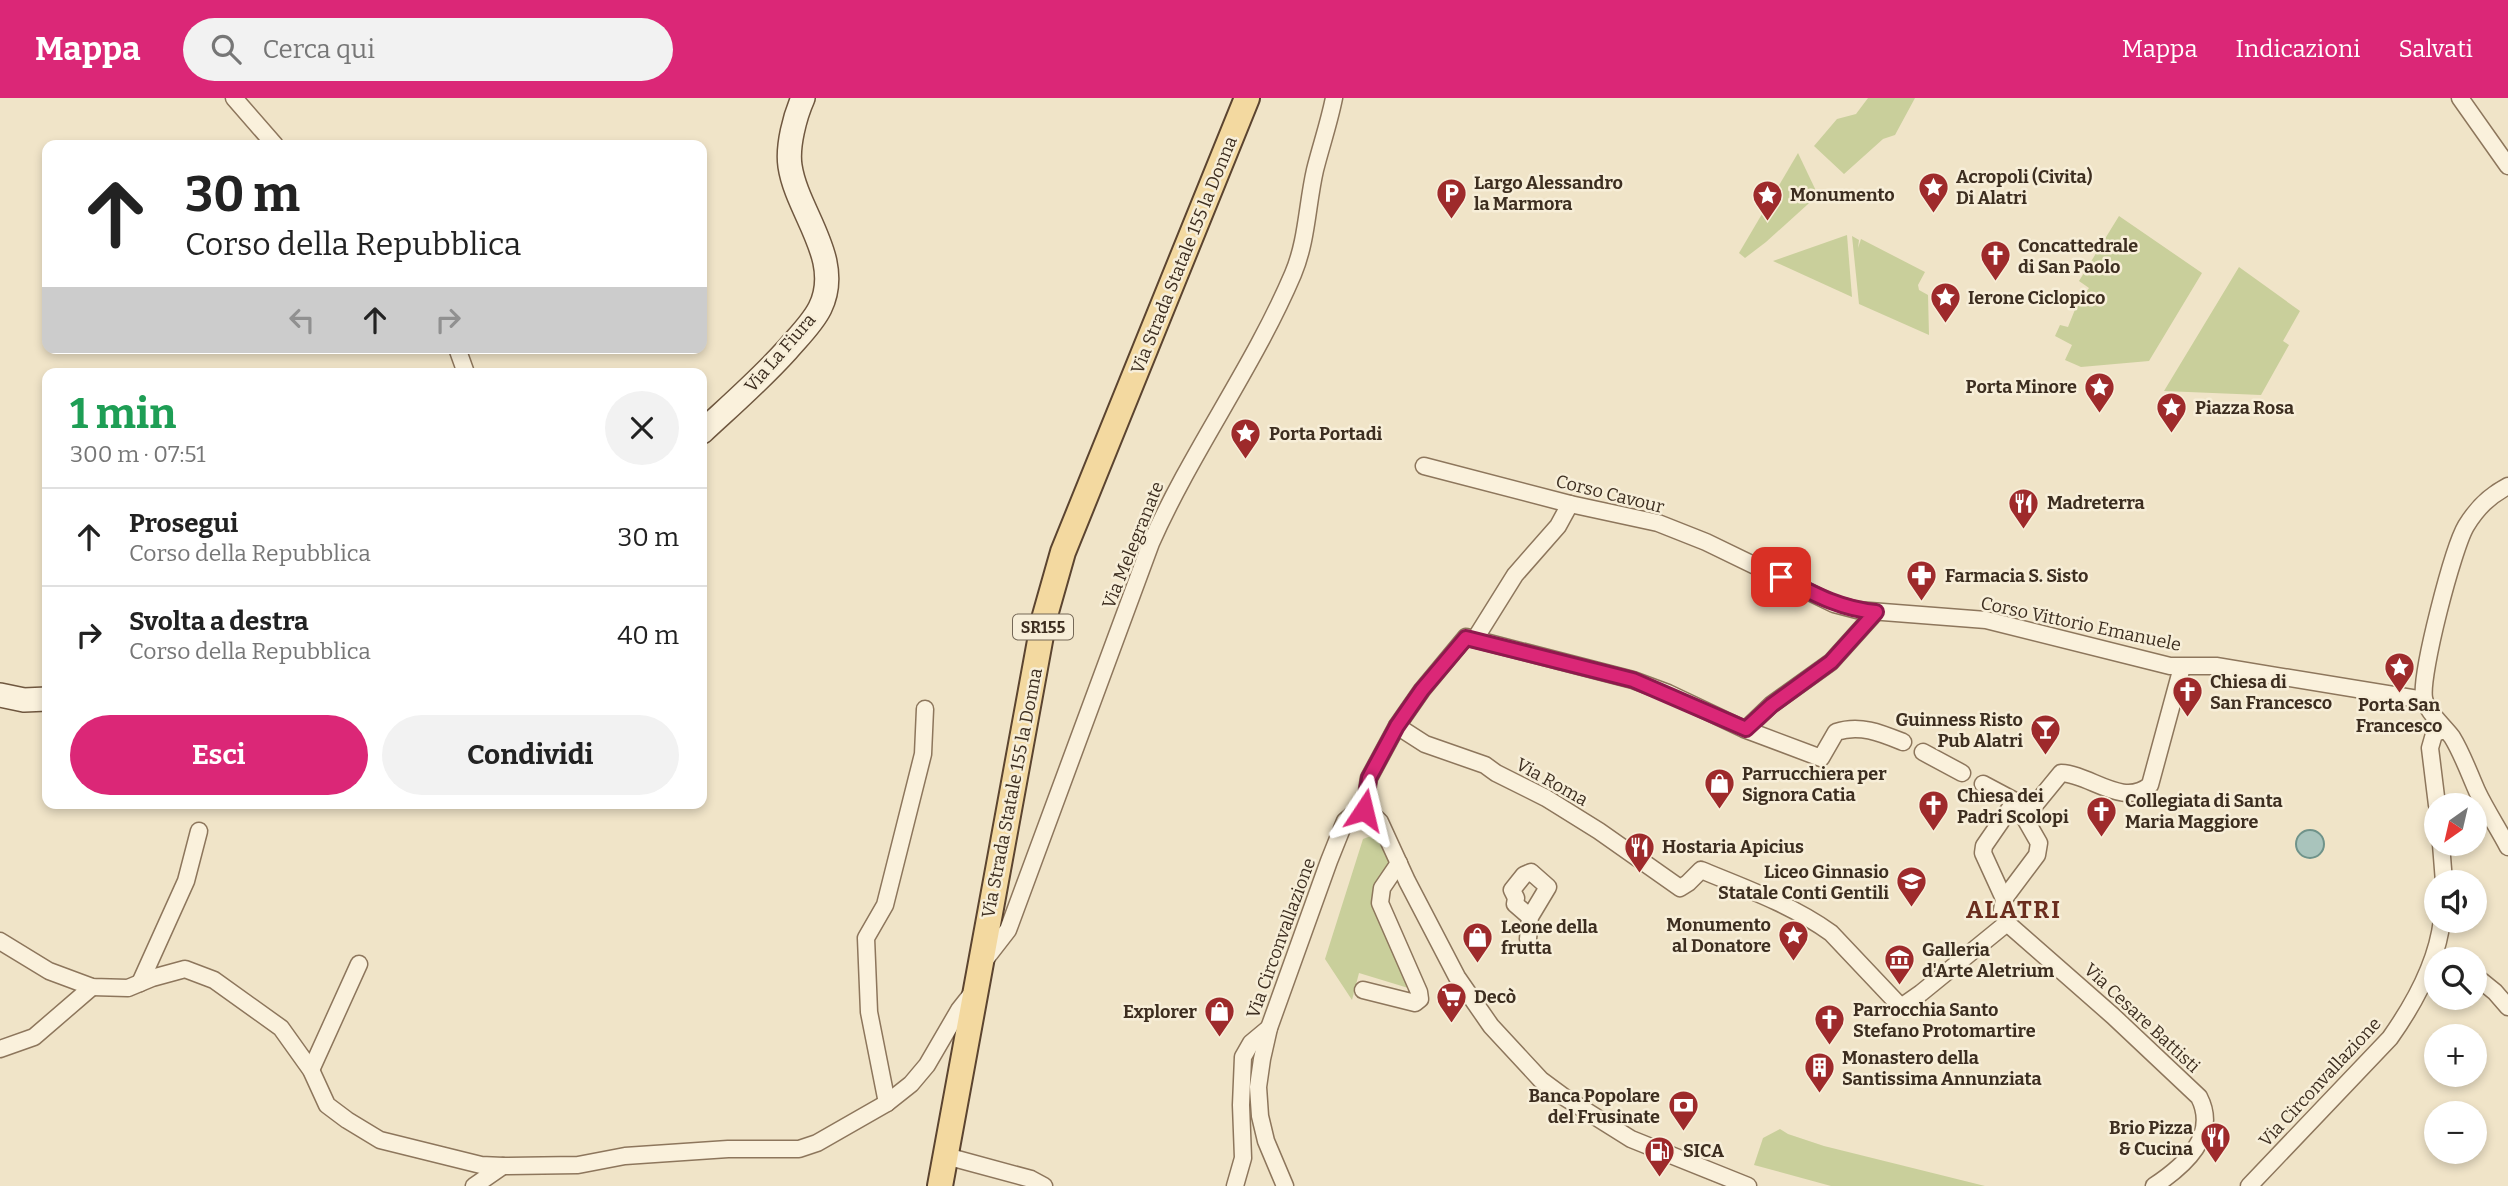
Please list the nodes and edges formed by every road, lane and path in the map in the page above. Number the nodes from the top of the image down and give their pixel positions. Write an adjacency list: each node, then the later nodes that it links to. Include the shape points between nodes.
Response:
1 (234, 98): 6 (street)
2 (803, 98): 8 (main road, Via La Fiura, via 794,116 789,164 801,206 825,256 827,284 820,307 804,331 758,382)
3 (1247, 98): 40 (main road, Via Strada Statale 155 la Donna / SR155, via 1063,552 1044,619)
4 (1334, 98): 40 (street, Via Melegranate, via 1293,273 1259,344 1171,498 1008,930)
5 (2460, 98): 7 (street)
6 (271, 140)
7 (2508, 166)
8 (707, 428)
9 (1424, 466): 11 (street, Corso Cavour)
10 (2508, 486): 17 (street, via 2477,509 2454,553 2431,646)
11 (1570, 504): 12 (street, Corso Cavour, via 1658,523 1834,604); 13 (street, via 1558,526 1515,575)
12 (1876, 612): 14 (street, Corso Vittorio Emanuele, via 1986,620); 20 (street, via 1831,662)
13 (1475, 639): 19 (street, via 1466,638 1448,657); 20 (street, via 1633,680)
14 (2182, 667): 17 (street, Corso Vittorio Emanuele, via 2216,666); 29 (street, via 2150,785 2137,793 2125,792 2061,773)
15 (0, 695): 16 (main road)
16 (42, 699)
17 (2424, 700): 21 (street)
18 (925, 709): 49 (street, via 922,754 885,905 866,938 869,1012)
19 (1397, 726): 28 (street, via 1369,778); 35 (street, Via Roma, via 1426,744 1485,765 1546,798 1680,888 1701,870 1822,926 1901,1007)
20 (1746, 729): 22 (street, via 1821,758 1836,732 1850,728)
21 (2446, 731): 26 (street, via 2434,734 2431,740); 31 (street)
22 (1903, 742)
23 (1926, 754): 24 (street)
24 (1962, 773)
25 (1983, 785): 27 (street)
26 (2437, 793)
27 (2015, 802): 29 (street); 33 (street, via 1983,846)
28 (1364, 810): 32 (street, via 1380,822); 46 (street, Via Circonvallazione, via 1345,821)
29 (2025, 817): 33 (street, via 2040,849)
30 (199, 831): 41 (street, via 186,881)
31 (2508, 847)
32 (1399, 863): 44 (street, via 1382,888 1380,903 1420,999 1415,1003); 57 (street, via 1457,977 1491,1026 1541,1080 1632,1139)
33 (2004, 900): 35 (street)
34 (1531, 917): 36 (street)
35 (2007, 923): 58 (street, Via Cesare Battisti, via 2199,1097 2205,1119 2198,1146)
36 (1528, 939)
37 (0, 941): 43 (street, Via Melegranate, via 49,971)
38 (359, 964): 48 (street)
39 (2424, 976): 59 (street, Via Circonvallazione, via 2390,1038)
40 (977, 979): 49 (street, Via Melegranate, via 927,1065); 50 (main road, Via Strada Statale 155 la Donna / SR155)
41 (140, 983): 43 (street, Via Melegranate, via 128,988); 48 (street, Via Melegranate, via 185,969 214,980 281,1028)
42 (2487, 986): 45 (street)
43 (92, 987): 47 (street, via 34,1037)
44 (1363, 990)
45 (2508, 1007)
46 (1269, 1028): 55 (street, via 1243,1057 1243,1158); 56 (street, Via Circonvallazione, via 1258,1087 1260,1116)
47 (0, 1049)
48 (311, 1070): 51 (street, Via Melegranate, via 327,1105 380,1140)
49 (887, 1103): 51 (street, Via Melegranate, via 799,1149 674,1152 578,1165)
50 (946, 1156): 53 (main road, Via Strada Statale 155 la Donna / SR155); 54 (street)
51 (503, 1166): 52 (street)
52 (474, 1186)
53 (940, 1186)
54 (1044, 1186)
55 (1235, 1186)
56 (1285, 1186)
57 (1748, 1186)
58 (2154, 1186)
59 (2249, 1186)

